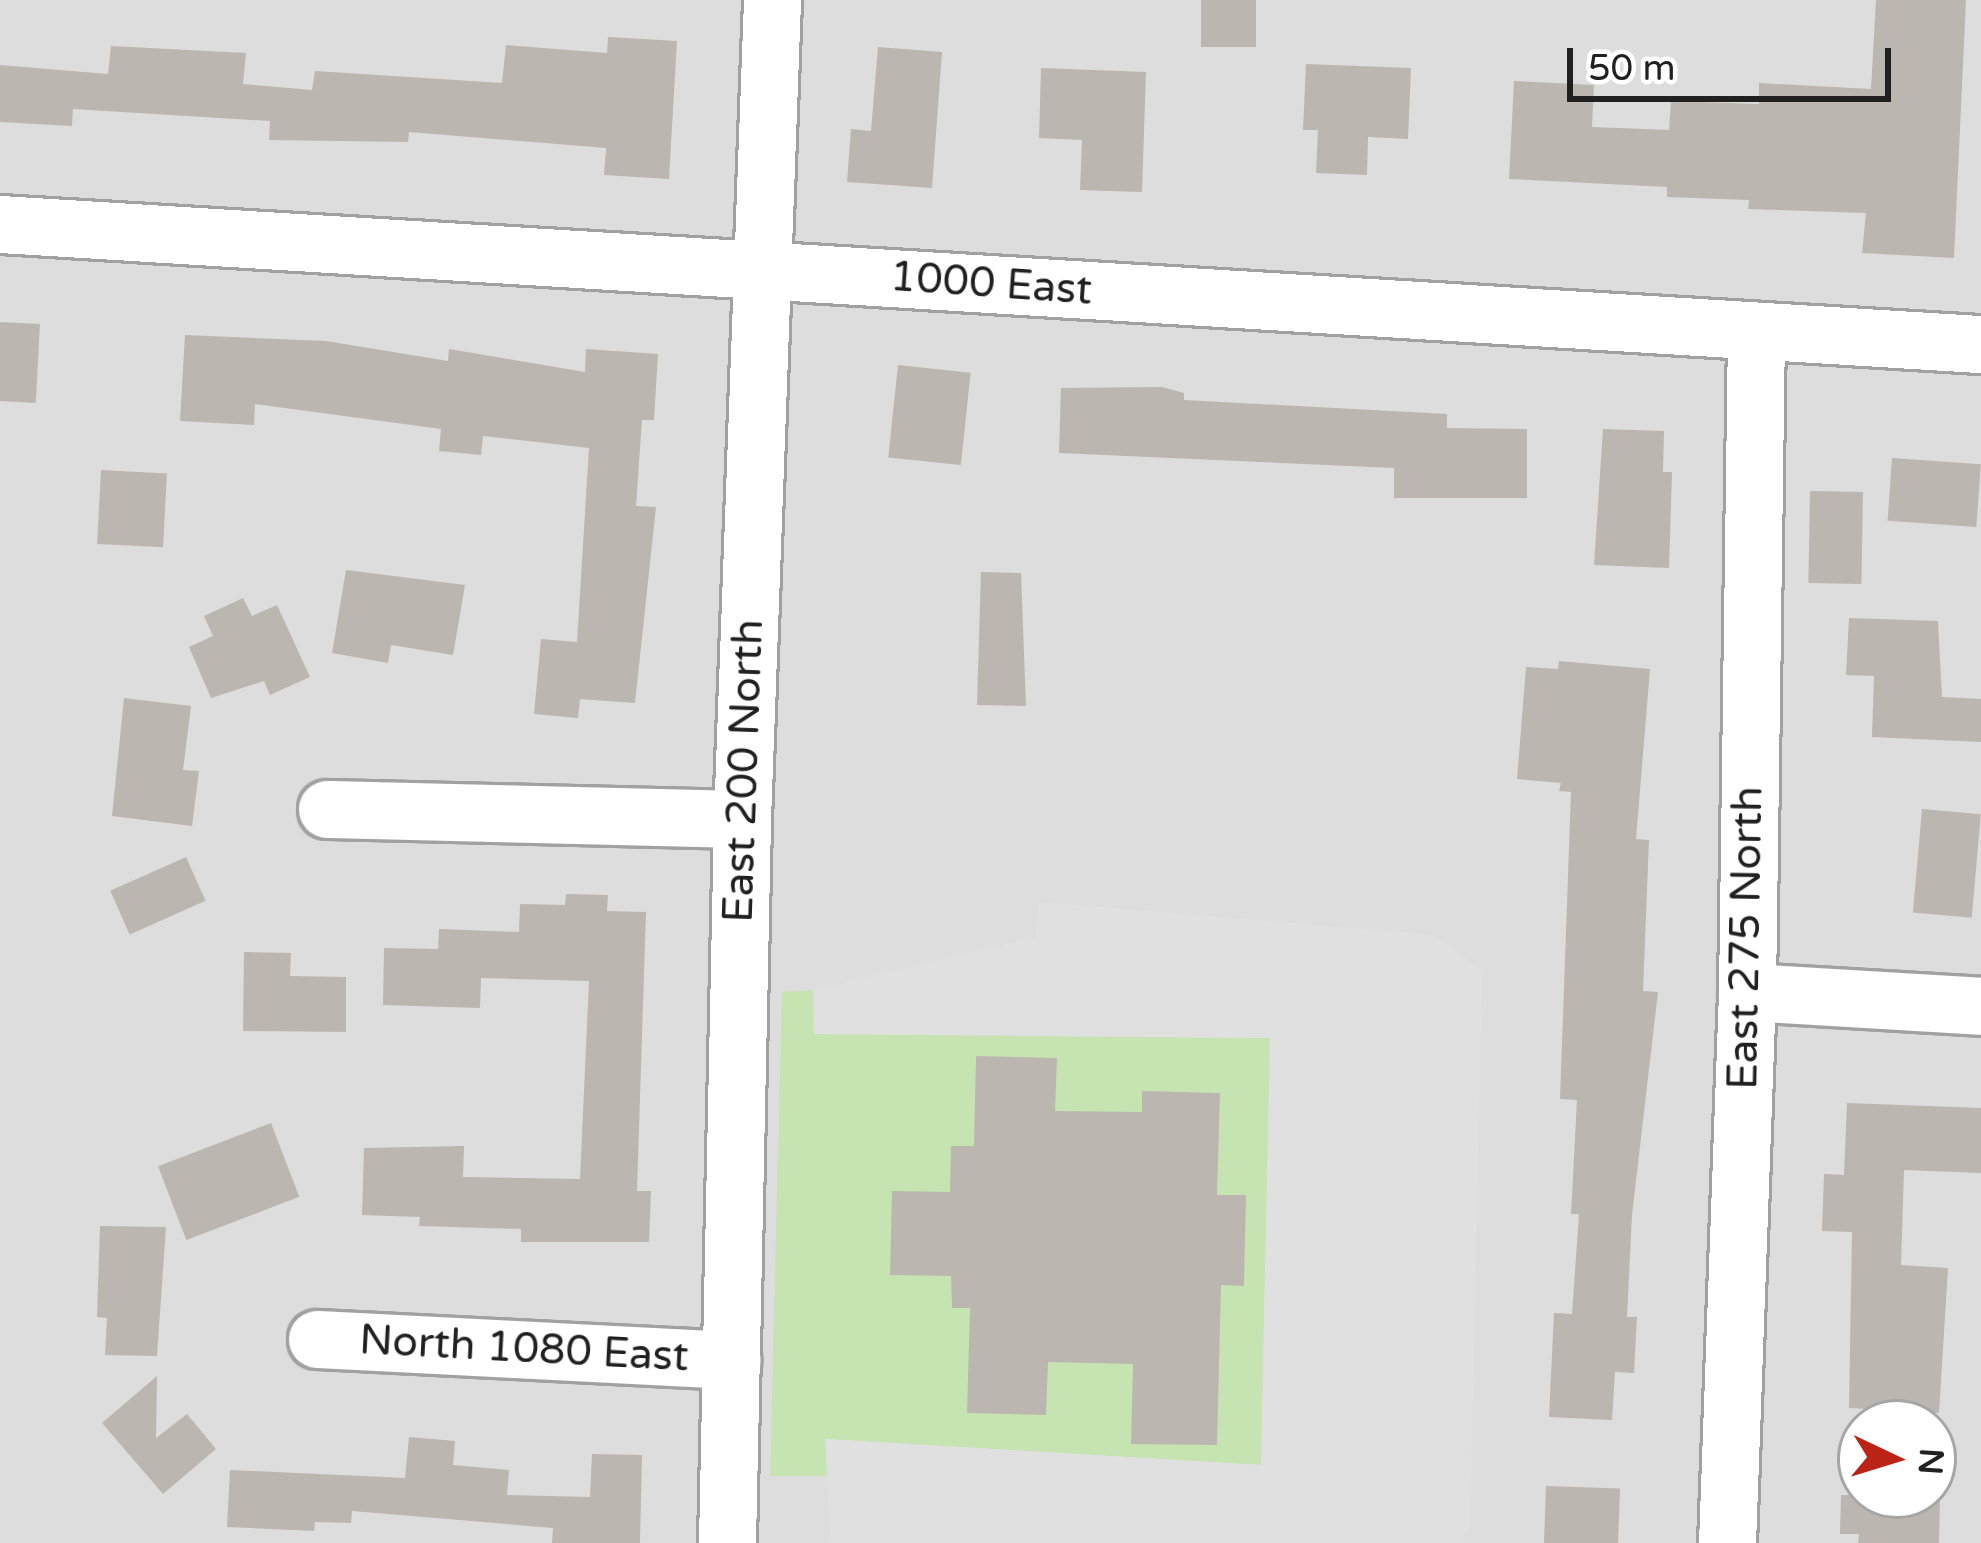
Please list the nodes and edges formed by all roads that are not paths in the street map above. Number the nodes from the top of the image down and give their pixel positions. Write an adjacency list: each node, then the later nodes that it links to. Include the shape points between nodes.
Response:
1 (772, 0): 3 (street, East 200 North)
2 (0, 224): 3 (street, 1000 East)
3 (760, 269): 4 (street, 1000 East); 7 (street, East 200 North)
4 (1756, 332): 5 (street, 1000 East); 8 (street, East 275 North)
5 (1981, 344)
6 (327, 809): 7 (street)
7 (742, 819): 11 (street, East 200 North)
8 (1747, 992): 9 (street); 13 (street, East 275 North)
9 (1981, 1006)
10 (316, 1339): 11 (street, North 1080 East)
11 (731, 1360): 12 (street, East 200 North)
12 (727, 1543)
13 (1726, 1543)

